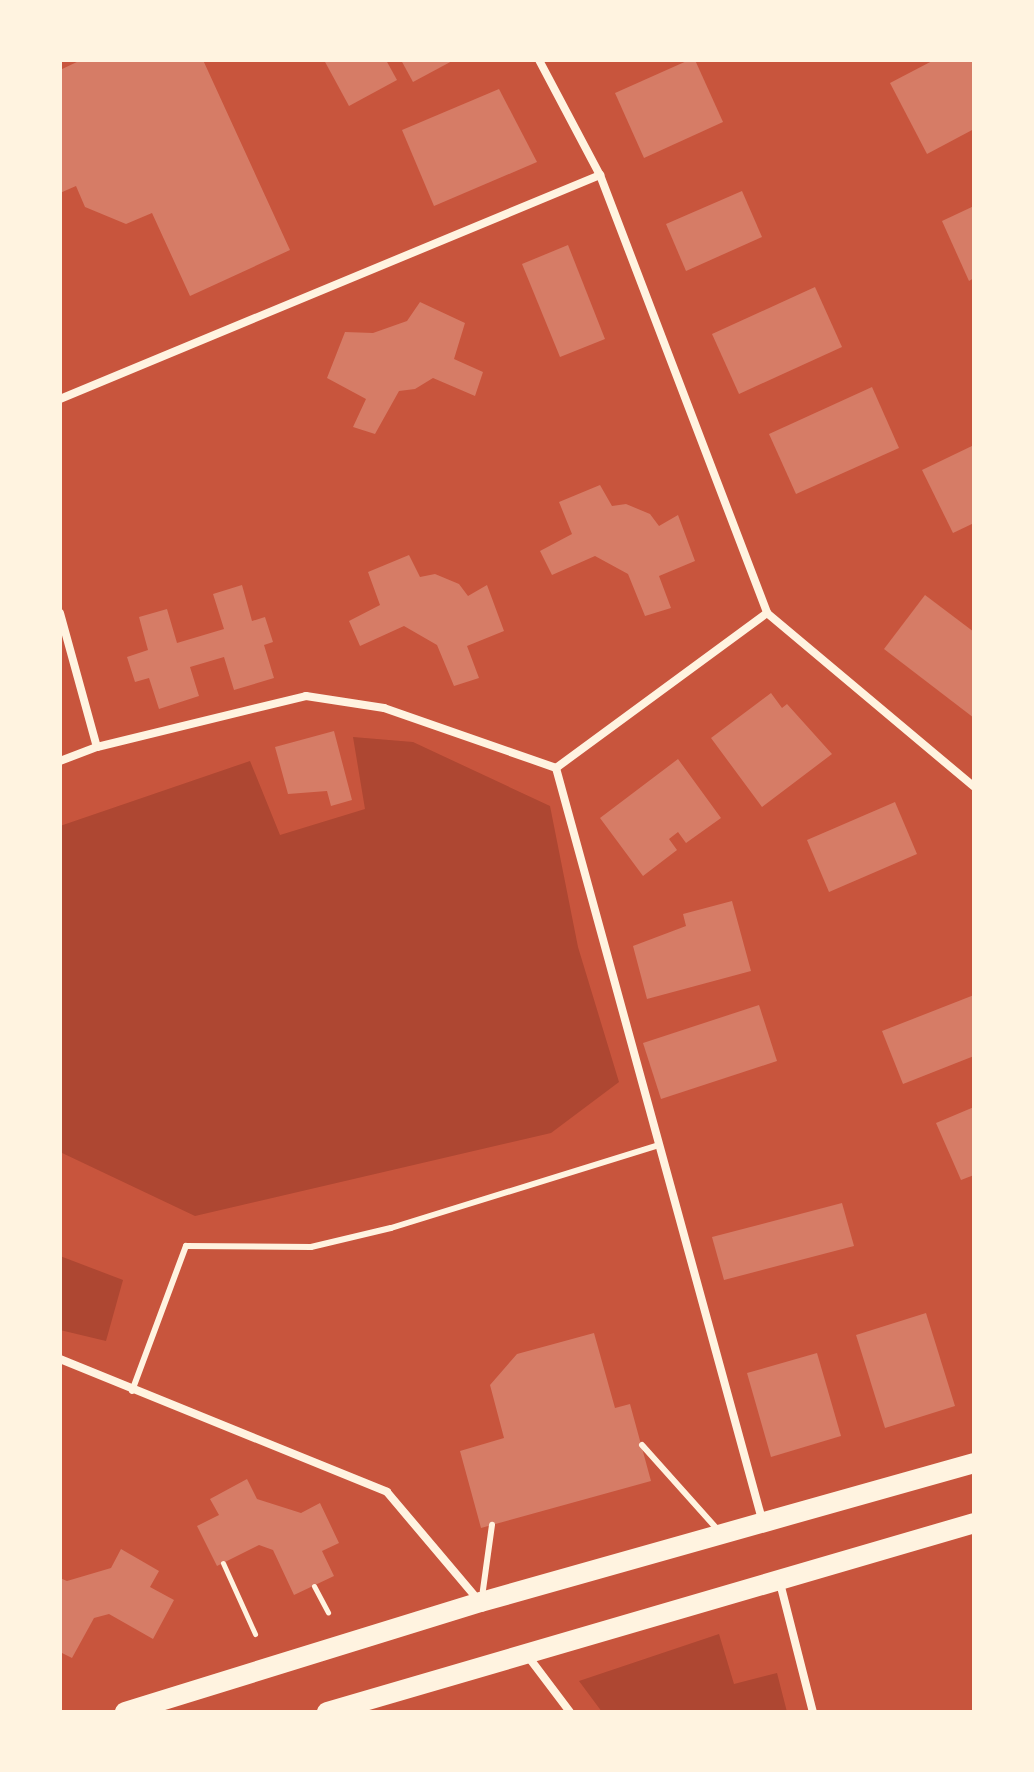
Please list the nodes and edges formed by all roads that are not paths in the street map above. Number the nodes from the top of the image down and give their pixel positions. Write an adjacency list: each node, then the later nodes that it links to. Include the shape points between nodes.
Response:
1 (539, 60): 2 (street)
2 (600, 175): 3 (street); 5 (street)
3 (60, 399)
4 (60, 613): 6 (street)
5 (767, 613): 8 (street); 9 (street)
6 (97, 747): 7 (street); 8 (street, via 306,696 384,708)
7 (60, 761)
8 (556, 768): 10 (street)
9 (974, 787)
10 (659, 1145): 12 (lane, via 391,1228 311,1247 186,1246); 15 (street)
11 (60, 1359): 12 (street)
12 (132, 1391): 20 (street, via 387,1492)
13 (642, 1445): 18 (lane)
14 (974, 1463): 15 (main road)
15 (763, 1523): 18 (main road)
16 (974, 1523): 19 (main road)
17 (492, 1525): 20 (lane)
18 (722, 1535): 20 (main road)
19 (779, 1578): 21 (main road); 25 (street)
20 (481, 1602): 22 (main road)
21 (524, 1651): 23 (main road); 24 (street)
22 (125, 1712)
23 (327, 1712)
24 (570, 1712)
25 (813, 1712)

